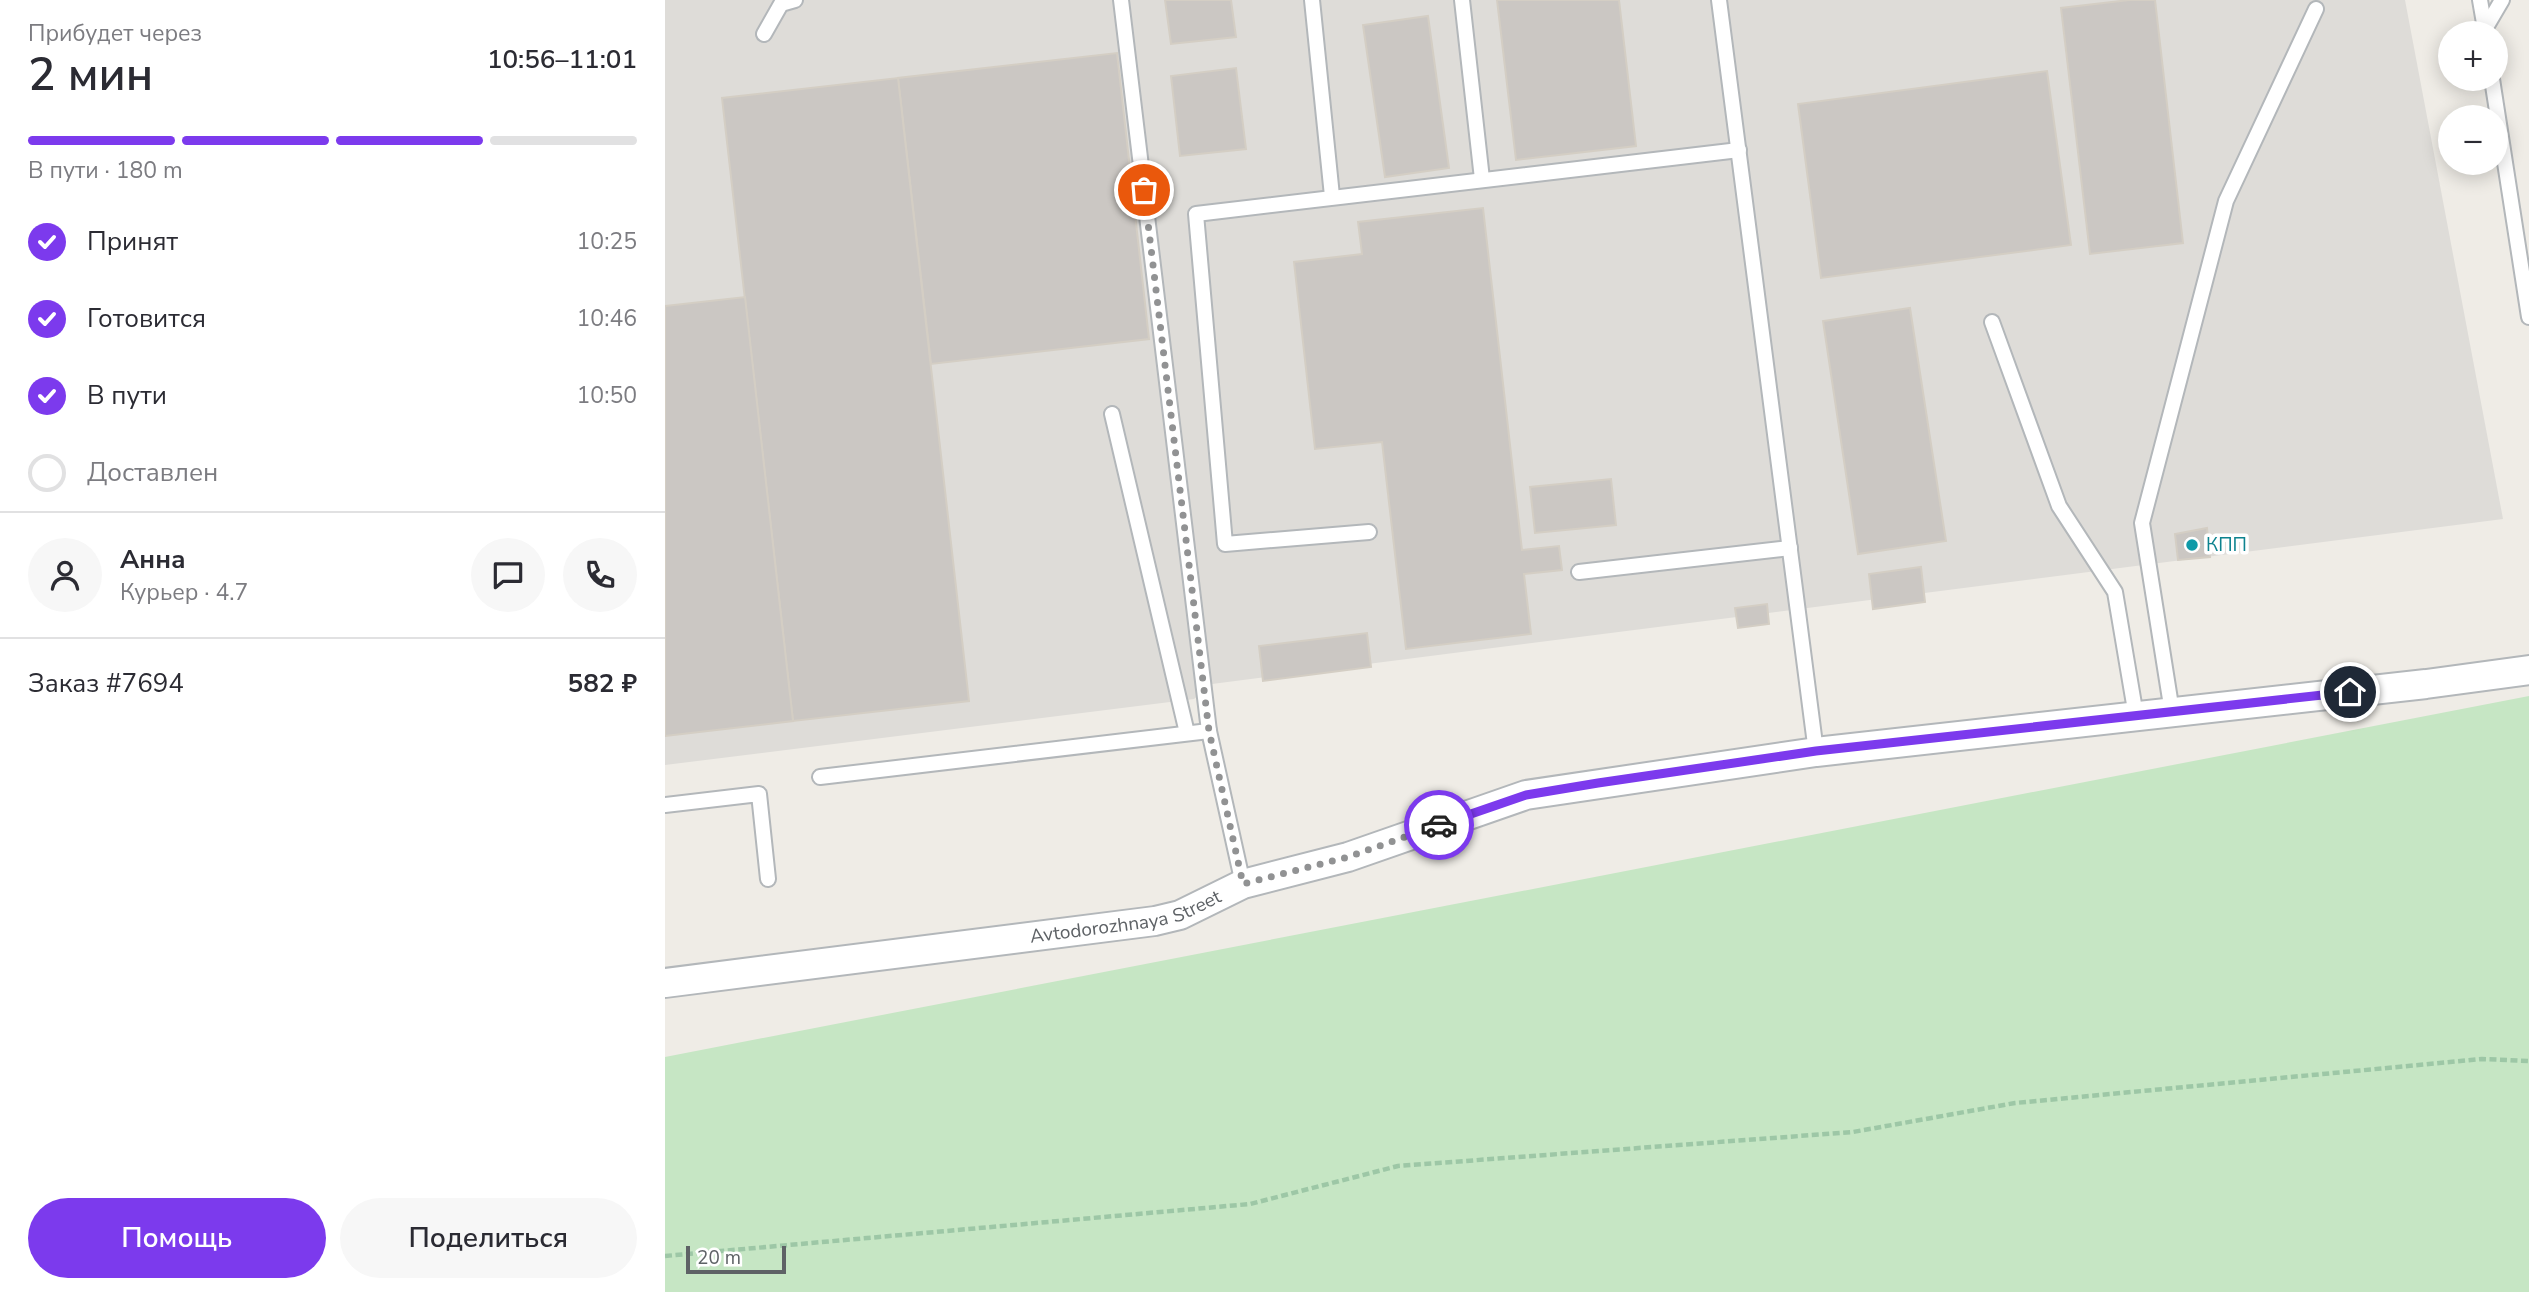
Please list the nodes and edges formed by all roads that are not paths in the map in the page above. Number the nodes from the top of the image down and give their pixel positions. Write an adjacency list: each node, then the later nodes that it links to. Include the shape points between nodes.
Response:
1 (795, 0): 11 (lane, via 781,4)
2 (1121, 0): 26 (lane)
3 (1312, 0): 15 (lane)
4 (1462, 0): 14 (lane)
5 (1719, 0): 13 (lane)
6 (2480, 0): 9 (lane)
7 (2502, 0): 10 (lane)
8 (2316, 9): 24 (lane, via 2226,201 2142,523)
9 (2483, 21)
10 (2490, 21)
11 (764, 34)
12 (2495, 91): 16 (lane)
13 (1739, 150): 14 (lane); 21 (lane)
14 (1482, 179): 15 (lane)
15 (1332, 196): 20 (lane, via 1196,214 1225,544)
16 (2526, 272): 17 (lane)
17 (2529, 317)
18 (1991, 322): 25 (lane, via 2059,506 2115,592)
19 (1112, 414): 27 (lane)
20 (1369, 532)
21 (1790, 548): 22 (lane); 28 (lane)
22 (1579, 572)
23 (2529, 670): 24 (street, Avtodorozhnaya Street)
24 (2172, 712): 25 (street, Avtodorozhnaya Street)
25 (2136, 716): 28 (street, Avtodorozhnaya Street)
26 (1209, 731): 27 (lane); 32 (lane)
27 (1187, 733): 29 (lane)
28 (1816, 751): 32 (street, Avtodorozhnaya Street, via 1526,795 1348,857)
29 (820, 777)
30 (665, 805): 31 (lane, via 759,794)
31 (768, 879)
32 (1243, 884): 33 (street, Avtodorozhnaya Street, via 1180,915 1155,920)
33 (665, 984)

